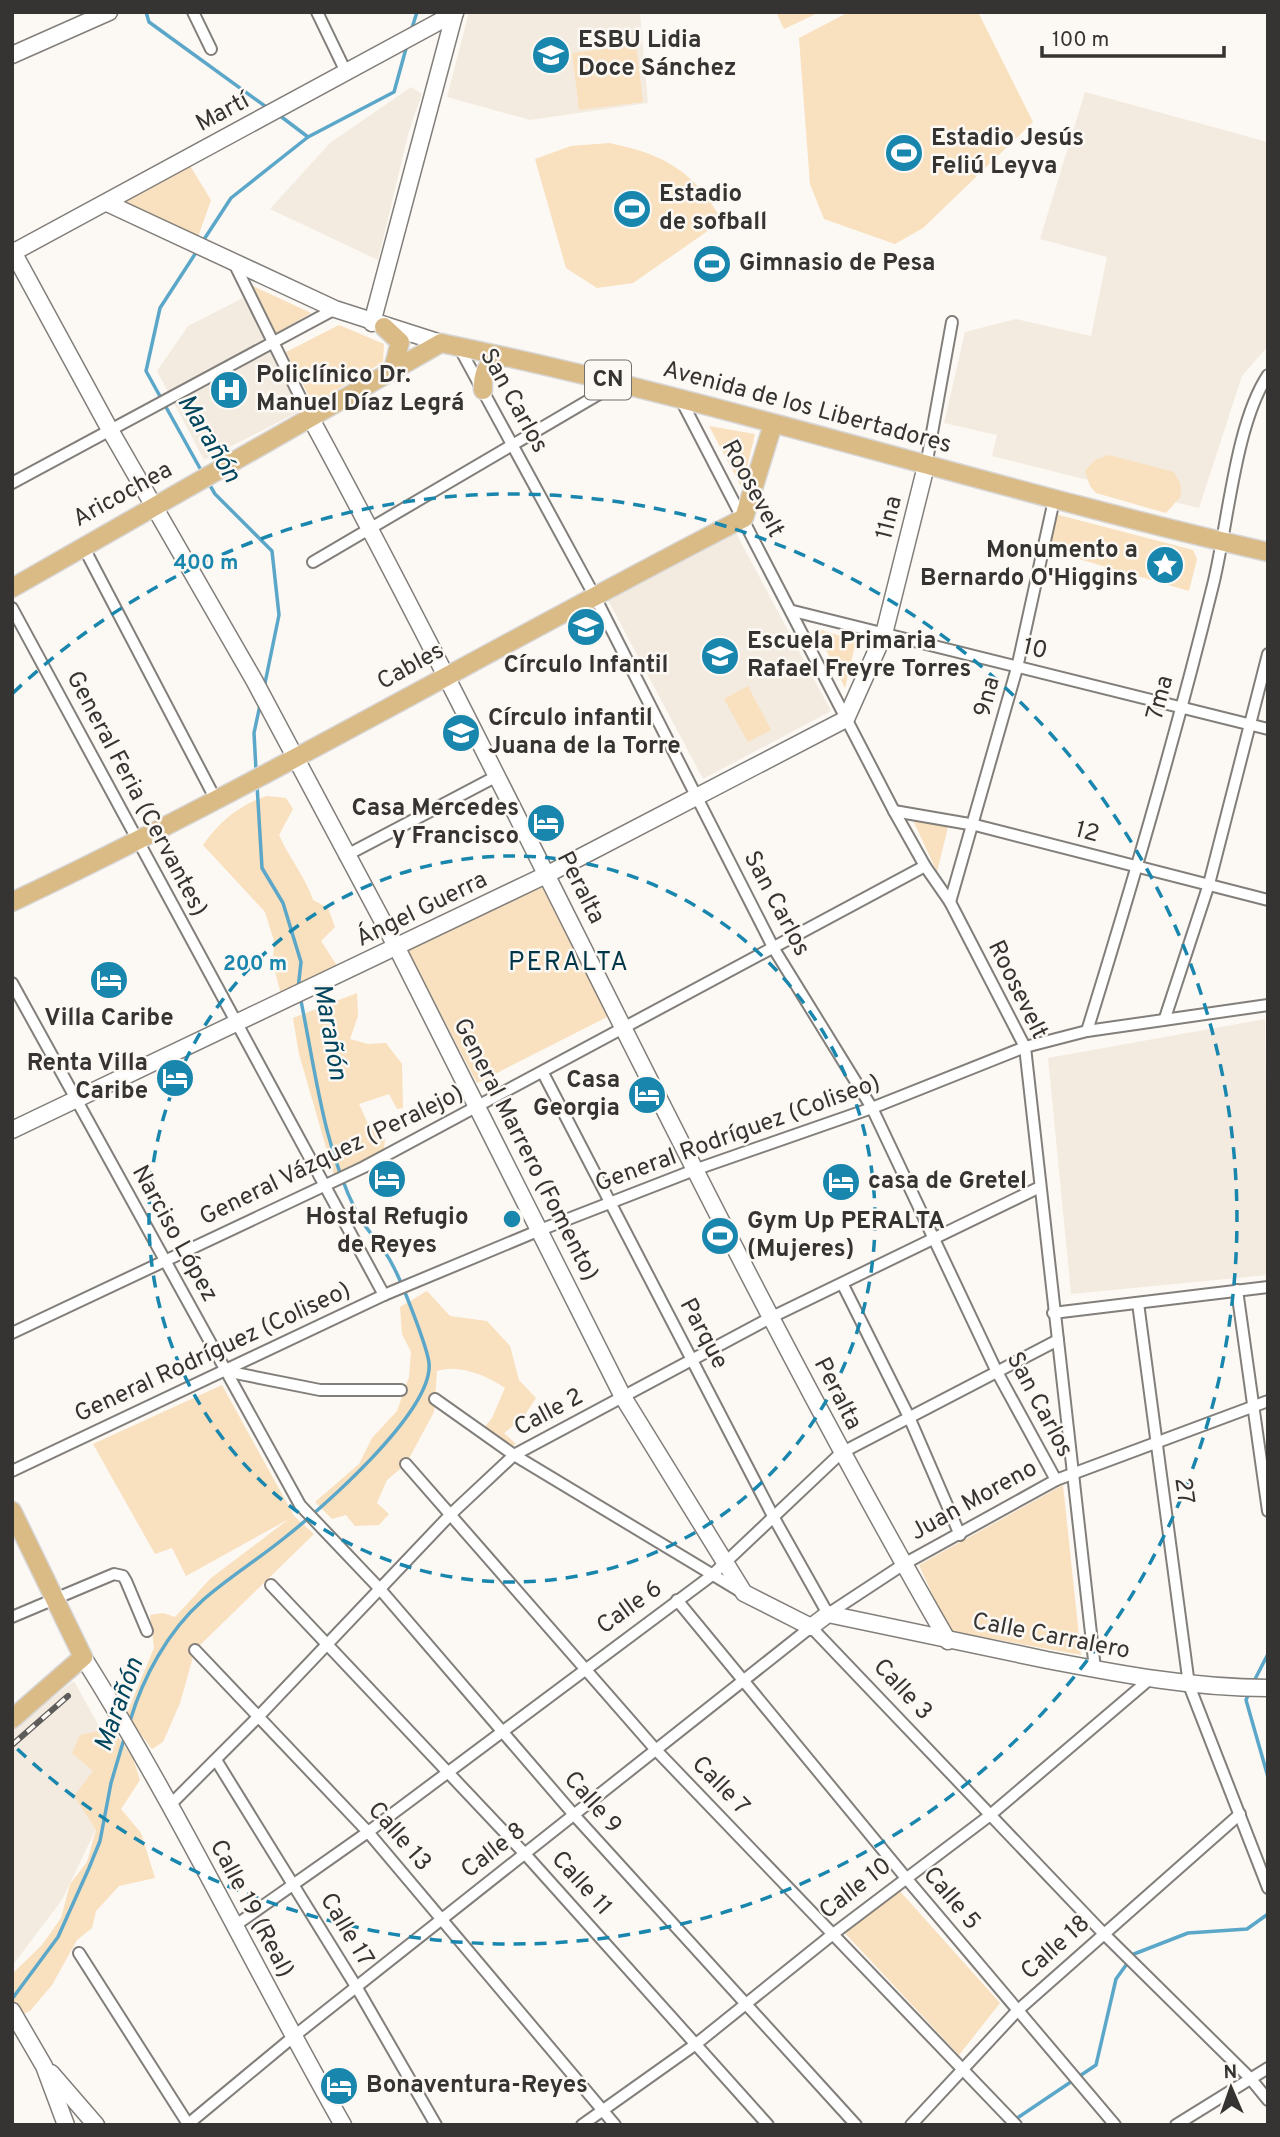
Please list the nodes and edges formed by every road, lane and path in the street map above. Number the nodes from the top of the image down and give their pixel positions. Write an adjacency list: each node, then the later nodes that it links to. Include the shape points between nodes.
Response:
1 (109, 12): 8 (street)
2 (193, 12): 6 (street)
3 (317, 12): 9 (street)
4 (455, 13): 5 (street, Martí); 7 (street)
5 (426, 29): 7 (street); 9 (street, Martí)
6 (211, 49)
7 (444, 53): 15 (street)
8 (12, 55)
9 (346, 72): 10 (street, Martí)
10 (107, 202): 11 (street, Martí); 12 (street, Avenida de los Libertadores / CN)
11 (13, 252): 26 (street)
12 (235, 265): 13 (street, Avenida de los Libertadores / CN); 17 (street, Peralta)
13 (335, 309): 15 (street, Avenida de los Libertadores / CN); 17 (street)
14 (952, 322): 28 (street, 11na)
15 (378, 325): 16 (street, Avenida de los Libertadores / CN); 19 (main road, via 400,342)
16 (450, 344): 18 (main road, Avenida de los Libertadores / CN); 19 (main road, Aricochea); 22 (street, San Carlos)
17 (272, 345): 24 (street, Peralta); 26 (street)
18 (505, 357): 21 (main road, Avenida de los Libertadores / CN); 22 (main road, via 488,366)
19 (393, 370): 24 (main road, Aricochea)
20 (1268, 375): 34 (street, 7ma, via 1256,392)
21 (618, 383): 23 (main road, Avenida de los Libertadores / CN); 27 (street)
22 (483, 390): 27 (street, San Carlos)
23 (680, 398): 25 (main road, Avenida de los Libertadores / CN); 32 (street, Roosevelt)
24 (310, 417): 31 (main road, Aricochea); 33 (street, Peralta)
25 (773, 424): 28 (main road, Avenida de los Libertadores / CN); 32 (main road)
26 (110, 430): 29 (street); 31 (street)
27 (513, 446): 33 (street); 39 (street, San Carlos)
28 (926, 466): 30 (main road, Avenida de los Libertadores / CN); 42 (street, 11na)
29 (12, 483)
30 (1054, 499): 34 (main road, Avenida de los Libertadores / CN); 44 (street, 9na)
31 (154, 507): 35 (main road, Aricochea); 50 (street, General Marrero (Fomento))
32 (744, 518): 39 (main road, Cables); 41 (street, Roosevelt)
33 (370, 528): 37 (street); 45 (street, Peralta)
34 (1222, 542): 36 (main road, Avenida de los Libertadores / CN); 46 (street, 7ma)
35 (83, 546): 38 (main road, Aricochea); 53 (street)
36 (1268, 552)
37 (313, 562)
38 (12, 588)
39 (594, 595): 45 (main road, Cables); 52 (street, San Carlos)
40 (12, 608): 56 (street, General Feria (Cervantes))
41 (793, 611): 42 (street, 10); 47 (street, Roosevelt)
42 (884, 634): 44 (street, 10); 47 (street, 11na)
43 (1268, 654): 48 (street)
44 (1017, 668): 46 (street, 10); 55 (street, 9na)
45 (445, 676): 50 (main road, Cables); 51 (street, Peralta)
46 (1181, 706): 48 (street, 10); 59 (street, 7ma)
47 (846, 719): 52 (street, Ángel Guerra); 54 (street, Roosevelt)
48 (1248, 724): 49 (street, 10); 61 (street)
49 (1268, 729)
50 (296, 760): 53 (main road, Cables); 57 (street, General Marrero (Fomento))
51 (497, 776): 57 (street); 60 (street, Peralta)
52 (697, 798): 60 (street, Ángel Guerra); 66 (street, San Carlos)
53 (217, 802): 56 (main road, Cables)
54 (894, 811): 55 (street, 12); 58 (street, Roosevelt)
55 (975, 825): 59 (street, 12); 64 (street, 9na)
56 (138, 842): 63 (main road, Cables); 70 (street, General Feria (Cervantes))
57 (345, 856): 65 (street, General Marrero (Fomento))
58 (925, 866): 64 (street, Roosevelt); 66 (street, General Vázquez (Peralejo))
59 (1138, 868): 61 (street, 12); 72 (street, 7ma)
60 (548, 874): 65 (street, Ángel Guerra); 71 (street, Peralta)
61 (1209, 884): 62 (street, 12); 69 (street)
62 (1268, 900)
63 (12, 902)
64 (950, 902): 73 (street, Roosevelt)
65 (397, 948): 70 (street, Ángel Guerra); 76 (street, General Marrero (Fomento))
66 (774, 949): 71 (street, General Vázquez (Peralejo)); 77 (street, San Carlos)
67 (12, 983): 75 (street, Narciso López)
68 (1268, 1005): 69 (street, General Rodríguez (Coliseo))
69 (1165, 1018): 72 (street, General Rodríguez (Coliseo))
70 (237, 1025): 75 (street, Ángel Guerra); 80 (street, General Feria (Cervantes))
71 (624, 1028): 74 (street, General Vázquez (Peralejo)); 79 (street, Peralta)
72 (1087, 1031): 73 (street, General Rodríguez (Coliseo))
73 (1025, 1047): 77 (street, General Rodríguez (Coliseo)); 81 (street, Roosevelt)
74 (543, 1073): 76 (street, General Vázquez (Peralejo)); 82 (street, Parque)
75 (76, 1100): 78 (street, Ángel Guerra); 85 (street, Narciso López)
76 (477, 1107): 80 (street, General Vázquez (Peralejo)); 83 (street, General Marrero (Fomento))
77 (872, 1108): 79 (street, General Rodríguez (Coliseo)); 84 (street, San Carlos)
78 (12, 1130)
79 (697, 1169): 82 (street, General Rodríguez (Coliseo)); 92 (street, Peralta)
80 (326, 1186): 85 (street, General Vázquez (Peralejo)); 89 (street, General Feria (Cervantes))
81 (1041, 1187): 84 (street, Calle 2); 91 (street, Roosevelt)
82 (610, 1204): 83 (street, General Rodríguez (Coliseo)); 95 (street, Parque)
83 (540, 1230): 89 (street, General Rodríguez (Coliseo)); 99 (street, General Marrero (Fomento))
84 (936, 1238): 86 (street, Calle 2); 96 (street, San Carlos)
85 (166, 1261): 93 (street, General Vázquez (Peralejo)); 97 (street, Narciso López)
86 (843, 1285): 92 (street, Calle 2); 103 (street)
87 (1268, 1286): 88 (street)
88 (1237, 1290): 90 (street); 102 (street)
89 (384, 1295): 97 (street, General Rodríguez (Coliseo))
90 (1138, 1303): 91 (street); 104 (street, 27)
91 (1053, 1313): 94 (street, Roosevelt)
92 (772, 1317): 95 (street, Calle 2); 105 (street, Peralta)
93 (12, 1333)
94 (1058, 1340): 96 (street, Calle 6); 109 (street, Roosevelt)
95 (693, 1360): 99 (street, Calle 2); 115 (street, Parque)
96 (996, 1370): 103 (street, Calle 6); 110 (street, San Carlos)
97 (225, 1371): 98 (street, via 320,1390); 108 (street, General Rodríguez (Coliseo)); 111 (street, Narciso López)
98 (401, 1390)
99 (623, 1397): 106 (street, Calle 2); 117 (street, General Marrero (Fomento))
100 (435, 1399): 106 (street, Calle 3)
101 (1268, 1401): 102 (street, Juan Moreno)
102 (1253, 1406): 104 (street, Juan Moreno); 113 (street)
103 (909, 1417): 105 (street, Calle 6); 116 (street)
104 (1155, 1445): 109 (street, Juan Moreno); 137 (street, 27)
105 (841, 1453): 115 (street, Calle 6); 118 (street, Peralta)
106 (514, 1455): 114 (street, Calle 2); 119 (street, Calle 3)
107 (405, 1464): 114 (street, Calle 7)
108 (12, 1471)
109 (1073, 1474): 110 (street, Juan Moreno); 134 (street, Roosevelt)
110 (1056, 1480): 116 (street, Juan Moreno)
111 (300, 1505): 121 (street, Calle 9)
112 (12, 1511): 123 (main road)
113 (1268, 1511)
114 (451, 1514): 121 (street, Calle 2); 133 (street, Calle 7)
115 (774, 1518): 117 (street, Calle 6); 125 (street, Parque)
116 (960, 1535): 118 (street, Juan Moreno)
117 (726, 1562): 119 (street, Calle 6); 122 (street, General Marrero (Fomento))
118 (904, 1564): 125 (street, Juan Moreno); 129 (street, Peralta)
119 (711, 1576): 122 (street, Calle 3); 124 (street, Calle 6)
120 (271, 1585): 130 (street, Calle 11)
121 (379, 1588): 130 (street, Calle 2); 141 (street, Calle 9)
122 (744, 1593): 127 (street, Calle 3)
123 (53, 1598): 126 (street); 128 (street, via 114,1574 123,1576); 132 (main road)
124 (677, 1600): 133 (street, Calle 6); 136 (street, Calle 5)
125 (828, 1614): 127 (street, Calle 8); 129 (street, Calle Carralero)
126 (12, 1617)
127 (811, 1627): 136 (street, Calle 8); 148 (street, Calle 3)
128 (147, 1631)
129 (948, 1641): 134 (street, Calle Carralero)
130 (327, 1644): 139 (street, Calle 2); 144 (street, Calle 11)
131 (195, 1650): 139 (street, Calle 13)
132 (83, 1657): 140 (main road); 145 (street, Calle 19 (Real))
133 (584, 1668): 141 (street, Calle 6); 142 (street, Calle 7)
134 (1095, 1669): 135 (street, Calle Carralero)
135 (1150, 1679): 137 (street, Calle Carralero); 148 (street, Calle 10)
136 (745, 1680): 142 (street, Calle 8); 151 (street, Calle 5)
137 (1189, 1685): 138 (street, Calle Carralero); 146 (street, 27)
138 (1266, 1688)
139 (259, 1716): 143 (street, Calle 2); 149 (street, Calle 13)
140 (12, 1719)
141 (502, 1730): 144 (street, Calle 6); 147 (street, Calle 9)
142 (656, 1750): 147 (street, Calle 8); 156 (street, Calle 7)
143 (216, 1760): 145 (street, Calle 2); 152 (street, Calle 17)
144 (447, 1771): 149 (street, Calle 6); 150 (street, Calle 11)
145 (170, 1805): 155 (street, Calle 19 (Real))
146 (1240, 1814): 153 (street, 27); 157 (street, Calle 18)
147 (575, 1816): 150 (street, Calle 8); 160 (street, Calle 9)
148 (989, 1816): 151 (street, Calle 10); 157 (street, Calle 3)
149 (368, 1832): 152 (street, Calle 6); 154 (street, Calle 13)
150 (526, 1855): 154 (street, Calle 8); 164 (street, Calle 11)
151 (906, 1878): 156 (street, Calle 10); 161 (street, Calle 5)
152 (294, 1885): 155 (street, Calle 6); 159 (street, Calle 17)
153 (1268, 1888)
154 (442, 1920): 159 (street, Calle 8); 170 (street, Calle 13)
155 (233, 1927): 163 (street, Calle 19 (Real))
156 (833, 1934): 160 (street, Calle 10); 166 (street, Calle 7)
157 (1104, 1934): 161 (street, Calle 18); 168 (street, Calle 3)
158 (79, 1953): 171 (street)
159 (357, 1987): 163 (street, Calle 8); 175 (street, Calle 17)
160 (746, 2004): 164 (street, Calle 10); 179 (street, Calle 9)
161 (1017, 2011): 166 (street, Calle 18); 182 (street, Calle 5)
162 (16, 2023): 165 (street)
163 (293, 2037): 171 (street, Calle 8); 174 (street, Calle 19 (Real))
164 (696, 2044): 170 (street, Calle 10); 178 (street, Calle 11)
165 (44, 2066): 172 (street); 173 (street)
166 (963, 2068): 180 (street, Calle 18); 181 (street, Calle 7)
167 (1268, 2068): 168 (street)
168 (1250, 2078): 169 (street, Calle 3); 183 (street)
169 (1268, 2100)
170 (603, 2110): 176 (street, Calle 10); 177 (street, Calle 13)
171 (188, 2124)
172 (66, 2125)
173 (96, 2125)
174 (343, 2125)
175 (436, 2125)
176 (582, 2125)
177 (615, 2125)
178 (768, 2125)
179 (856, 2125)
180 (911, 2125)
181 (1016, 2125)
182 (1115, 2125)
183 (1175, 2125)

